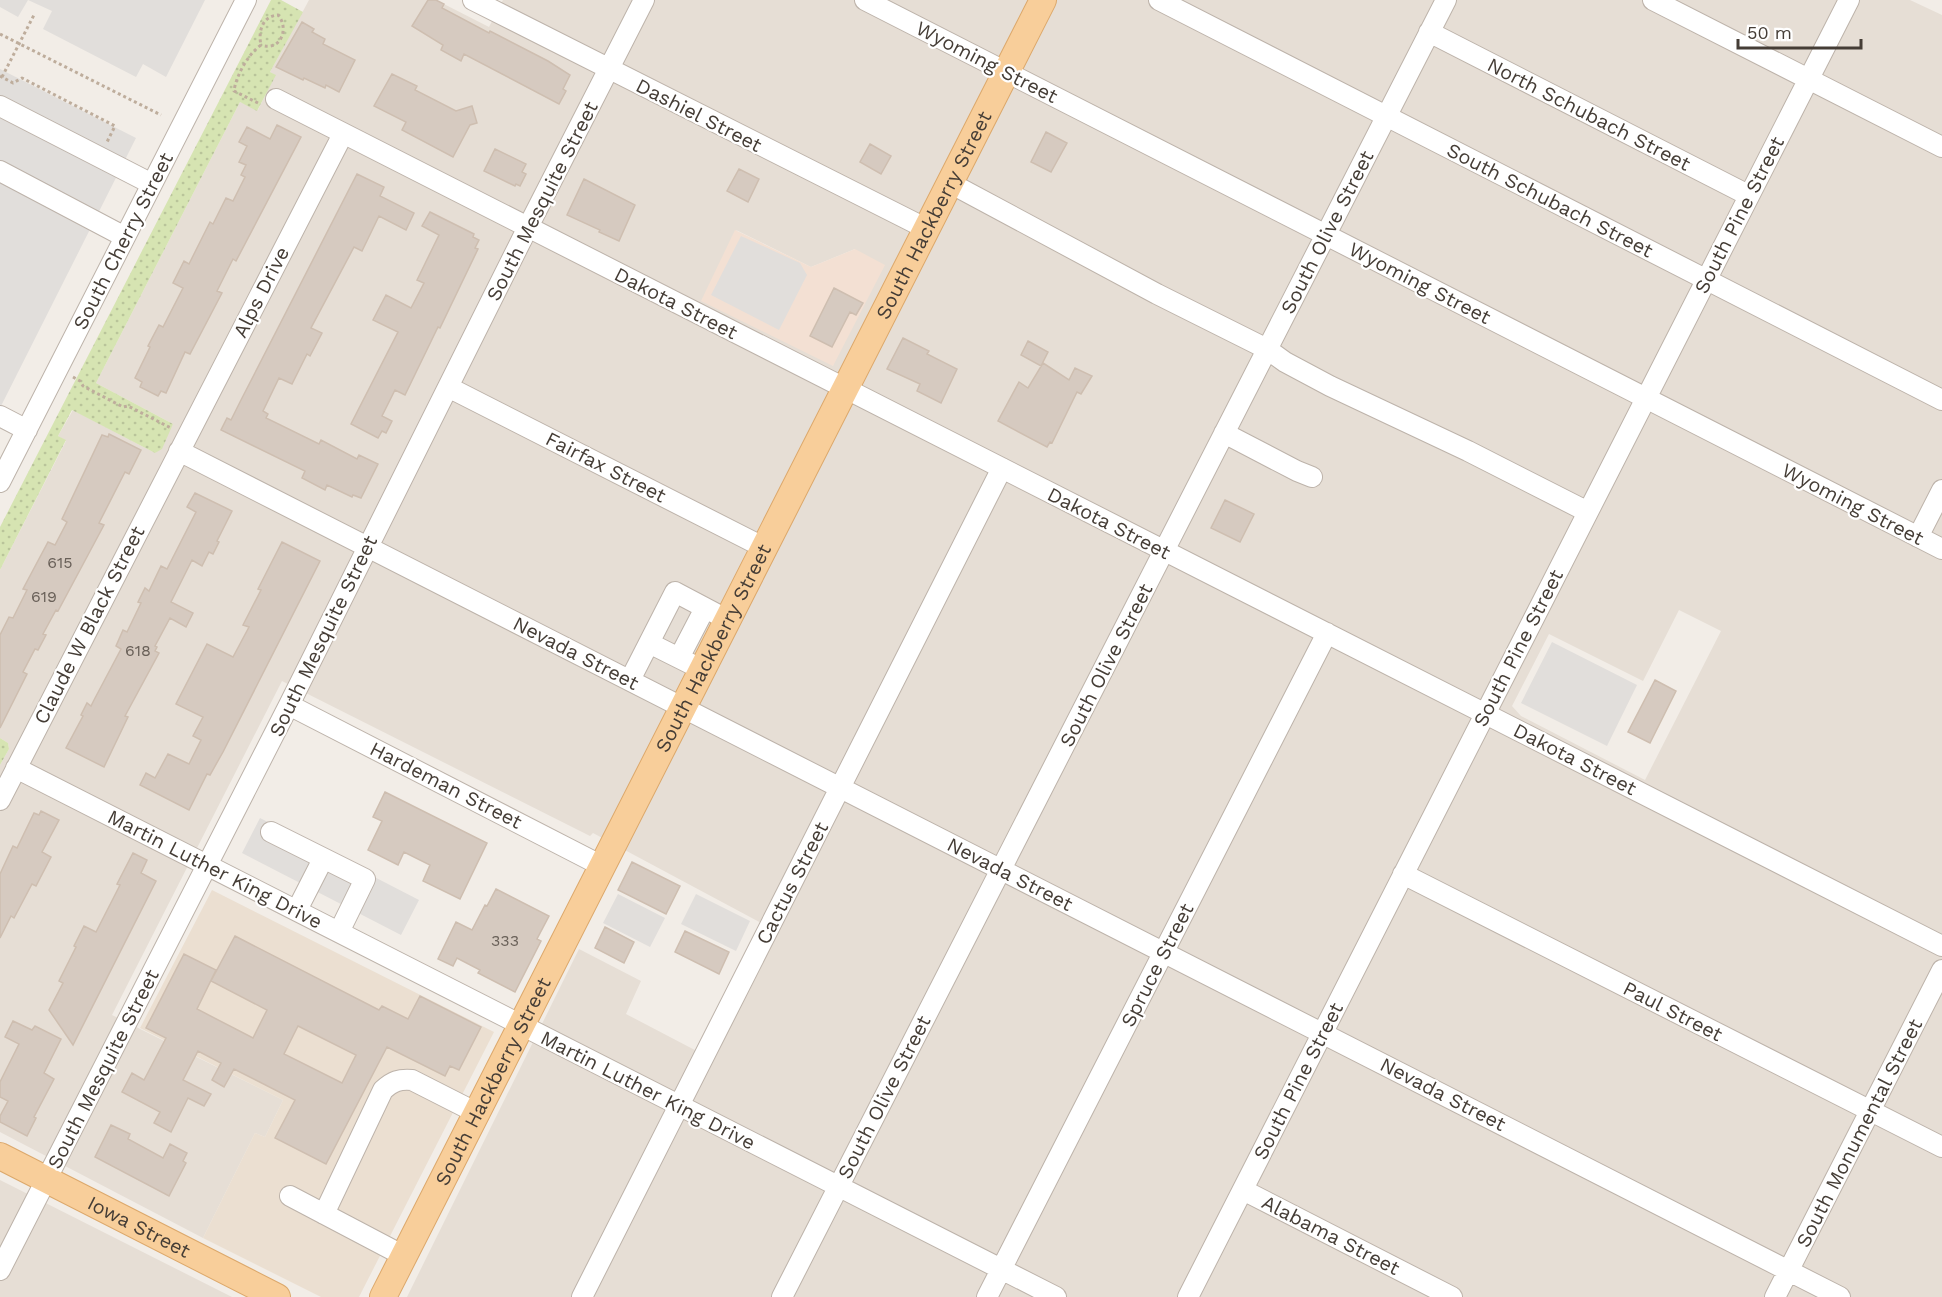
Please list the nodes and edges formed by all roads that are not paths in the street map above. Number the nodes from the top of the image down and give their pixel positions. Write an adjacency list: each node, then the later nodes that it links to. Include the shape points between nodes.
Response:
1 (246, 0): 21 (street, South Cherry Street)
2 (473, 0): 11 (street, Dashiel Street)
3 (644, 0): 11 (street, South Mesquite Street)
4 (865, 0): 12 (street, Wyoming Street)
5 (1043, 0): 12 (main road, South Hackberry Street)
6 (1159, 0): 16 (street, South Schubach Street)
7 (1446, 0): 10 (street, South Olive Street)
8 (1653, 0): 13 (street)
9 (1849, 0): 13 (street, South Pine Street)
10 (1429, 32): 16 (street, South Olive Street); 22 (street, North Schubach Street)
11 (609, 70): 23 (street, South Mesquite Street); 24 (street, Dashiel Street)
12 (1006, 72): 20 (main road, South Hackberry Street); 25 (street, Wyoming Street)
13 (1810, 79): 18 (street); 22 (street, South Pine Street)
14 (276, 99): 17 (street, Dakota Street)
15 (0, 106): 21 (street)
16 (1386, 117): 25 (street, South Olive Street); 27 (street, South Schubach Street)
17 (343, 134): 23 (street, Dakota Street); 36 (street, Alps Drive)
18 (1942, 147)
19 (0, 171): 26 (street)
20 (950, 183): 24 (main road, South Hackberry Street); 28 (street)
21 (152, 184): 26 (street, South Cherry Street)
22 (1748, 195): 27 (street, South Pine Street)
23 (528, 227): 29 (street, South Mesquite Street); 30 (street, Dakota Street)
24 (927, 229): 30 (main road, South Hackberry Street)
25 (1326, 235): 28 (street, South Olive Street); 31 (street, Wyoming Street)
26 (125, 237): 34 (street, South Cherry Street)
27 (1706, 279): 31 (street, South Pine Street); 32 (street, South Schubach Street)
28 (1268, 349): 35 (street, South Olive Street); 41 (street, via 1330,386)
29 (448, 387): 43 (street, South Mesquite Street); 44 (street, Fairfax Street)
30 (845, 389): 37 (street, Dakota Street); 44 (main road, South Hackberry Street)
31 (1646, 398): 41 (street, South Pine Street); 42 (street, Wyoming Street)
32 (1942, 399)
33 (0, 416): 34 (street)
34 (27, 430): 39 (street, South Cherry Street)
35 (1224, 433): 38 (street); 46 (street, South Olive Street)
36 (182, 443): 43 (street, Nevada Street); 57 (street, Claude W Black Street)
37 (1002, 468): 46 (street, Dakota Street); 58 (street, Cactus Street)
38 (1312, 477)
39 (0, 482)
40 (1942, 490): 42 (street)
41 (1588, 512): 56 (street, South Pine Street)
42 (1918, 537): 45 (street, Wyoming Street)
43 (367, 547): 53 (street, Nevada Street); 54 (street, South Mesquite Street)
44 (765, 548): 48 (main road, South Hackberry Street)
45 (1942, 549)
46 (1164, 551): 49 (street, Dakota Street); 64 (street, South Olive Street)
47 (705, 608): 48 (street); 50 (street, via 675,592); 51 (street)
48 (728, 620): 52 (main road, South Hackberry Street)
49 (1327, 633): 56 (street, Dakota Street); 69 (street, Spruce Street)
50 (649, 643): 51 (street); 53 (street)
51 (679, 658): 52 (street)
52 (703, 670): 55 (main road, South Hackberry Street)
53 (630, 680): 55 (street, Nevada Street)
54 (289, 705): 62 (street, South Mesquite Street); 63 (street, Hardeman Street)
55 (683, 707): 58 (street, Nevada Street); 63 (main road, South Hackberry Street)
56 (1485, 714): 65 (street, South Pine Street); 68 (street, Dakota Street)
57 (16, 768): 59 (street, Claude W Black Street); 62 (street, Martin Luther King Drive)
58 (841, 788): 64 (street, Nevada Street); 73 (street, Cactus Street)
59 (0, 800)
60 (271, 832): 61 (street)
61 (323, 858): 66 (street); 67 (street, via 365,879)
62 (207, 865): 66 (street, Martin Luther King Drive); 78 (street, South Mesquite Street)
63 (602, 866): 71 (main road, South Hackberry Street)
64 (1001, 869): 69 (street, Nevada Street); 79 (street, South Olive Street)
65 (1403, 874): 72 (street, South Pine Street); 74 (street, Paul Street)
66 (297, 910): 67 (street, Martin Luther King Drive)
67 (339, 932): 71 (street, Martin Luther King Drive)
68 (1942, 946)
69 (1164, 952): 72 (street, Nevada Street); 84 (street, Spruce Street)
70 (1942, 970): 74 (street, South Monumental Street)
71 (522, 1025): 73 (street, Martin Luther King Drive); 75 (main road, South Hackberry Street)
72 (1323, 1033): 80 (street, South Pine Street); 86 (street, Nevada Street)
73 (679, 1105): 79 (street, Martin Luther King Drive); 89 (street, Cactus Street)
74 (1870, 1111): 76 (street, Paul Street); 86 (street, South Monumental Street)
75 (477, 1113): 82 (street, via 412,1080 391,1083 384,1090); 83 (main road, South Hackberry Street)
76 (1942, 1147)
77 (0, 1156): 78 (main road, Iowa Street)
78 (47, 1180): 85 (street, South Mesquite Street); 87 (main road, Iowa Street)
79 (839, 1187): 84 (street, Martin Luther King Drive); 90 (street, South Olive Street)
80 (1243, 1190): 93 (street, South Pine Street); 94 (street, Alabama Street)
81 (290, 1196): 82 (street)
82 (324, 1214): 83 (street)
83 (404, 1256): 88 (main road, South Hackberry Street)
84 (1001, 1269): 91 (street, Spruce Street); 92 (street, Martin Luther King Drive)
85 (0, 1270)
86 (1789, 1271): 95 (street, South Monumental Street); 96 (street, Nevada Street)
87 (277, 1297)
88 (383, 1297)
89 (582, 1297)
90 (782, 1297)
91 (987, 1297)
92 (1056, 1297)
93 (1188, 1297)
94 (1452, 1297)
95 (1775, 1297)
96 (1840, 1297)

